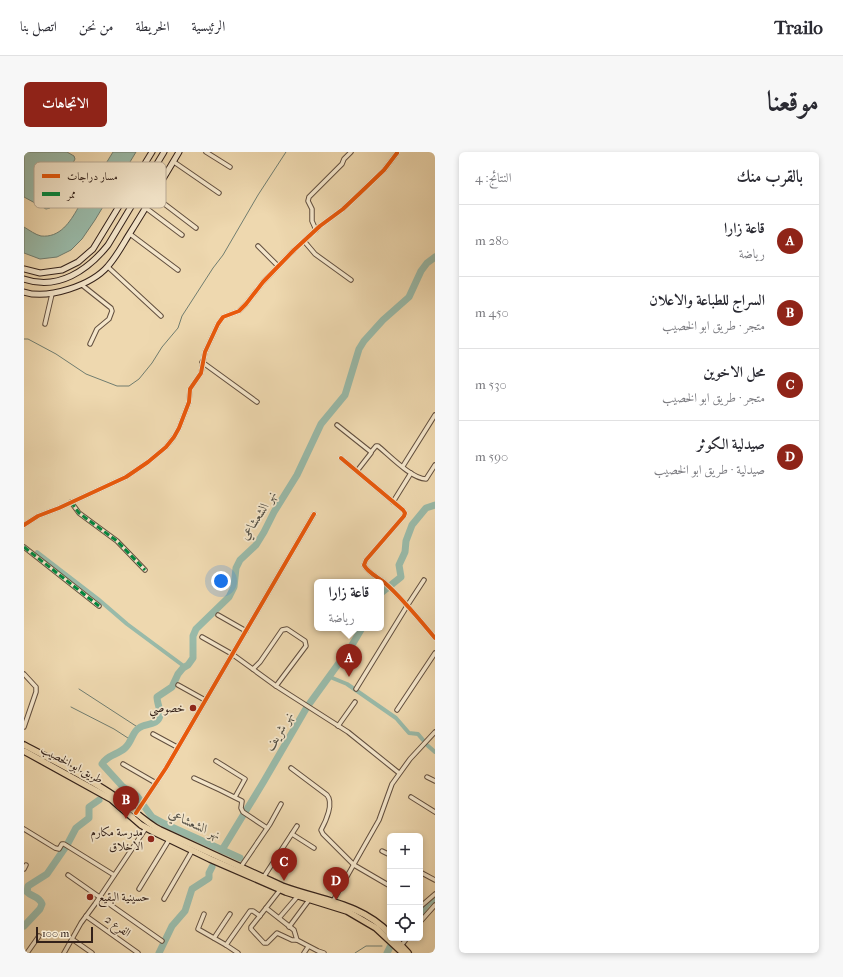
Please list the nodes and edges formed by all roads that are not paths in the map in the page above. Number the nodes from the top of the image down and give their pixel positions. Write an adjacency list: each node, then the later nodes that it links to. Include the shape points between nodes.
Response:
1 (152, 152): 7 (main road)
2 (164, 152): 8 (main road)
3 (179, 152): 9 (main road)
4 (206, 152): 10 (street)
5 (351, 152): 18 (street, via 309,197 312,221)
6 (397, 153): 18 (street, via 384,170 344,209)
7 (146, 162)
8 (158, 162)
9 (174, 162): 11 (main road); 12 (street)
10 (230, 166)
11 (166, 176)
12 (219, 193)
13 (166, 205): 17 (street)
14 (119, 208): 25 (main road, via 94,249 78,262 62,270 40,273)
15 (130, 208): 27 (main road, via 108,245 94,261 78,273 54,282)
16 (146, 208): 19 (main road); 20 (street)
17 (196, 228)
18 (316, 230): 21 (street)
19 (130, 234): 23 (main road); 26 (street)
20 (182, 235)
21 (304, 241): 24 (street); 28 (street, via 315,254)
22 (258, 246): 24 (street)
23 (108, 266): 29 (main road); 32 (street)
24 (278, 266): 35 (street, via 239,311 223,316)
25 (24, 270)
26 (178, 270)
27 (24, 280)
28 (351, 280)
29 (82, 285): 31 (main road); 34 (street, via 112,311 109,319 97,329)
30 (24, 292): 31 (main road)
31 (52, 294): 33 (street)
32 (161, 316)
33 (45, 324)
34 (90, 344)
35 (202, 362): 36 (street); 45 (street, via 201,373 190,389 189,402 178,428 166,447 126,476)
36 (257, 402)
37 (435, 415): 42 (street)
38 (337, 425): 39 (street)
39 (371, 452): 42 (street, via 378,446); 43 (street)
40 (341, 458): 43 (street)
41 (435, 465): 44 (street, via 426,479)
42 (403, 466): 44 (street)
43 (357, 471): 46 (street)
44 (411, 473): 46 (street)
45 (71, 502): 48 (street); 50 (street, via 79,513 117,541)
46 (393, 502): 51 (street, via 403,510 404,516 364,565)
47 (314, 514): 57 (street)
48 (24, 525)
49 (24, 547): 54 (street)
50 (145, 570)
51 (380, 579)
52 (424, 580): 55 (street)
53 (384, 582): 55 (street)
54 (99, 606)
55 (407, 606): 59 (street); 66 (street)
56 (218, 615): 57 (street)
57 (246, 631): 61 (street)
58 (202, 637): 61 (street)
59 (435, 638)
60 (435, 653): 69 (street)
61 (232, 654): 62 (street); 67 (street)
62 (253, 669): 65 (street); 65 (street, via 282,630 287,629 305,641 306,646)
63 (24, 674): 71 (street, via 36,687 36,692)
64 (178, 685): 67 (street)
65 (276, 686): 70 (street)
66 (356, 689)
67 (205, 700): 75 (street)
68 (355, 702): 70 (street)
69 (397, 710)
70 (338, 726): 80 (street)
71 (24, 727)
72 (435, 732): 80 (street)
73 (153, 734): 75 (street)
74 (24, 745): 81 (main road, طريق ابو الخصيب)
75 (177, 747): 85 (street)
76 (24, 751): 81 (main road, طريق ابو الخصيب)
77 (216, 761): 86 (street, via 245,779)
78 (123, 764): 85 (street)
79 (291, 768): 101 (street, via 329,798 330,807 322,832)
80 (399, 772): 101 (street, via 379,820)
81 (78, 777): 90 (main road, طريق ابو الخصيب, via 113,794); 92 (main road, طريق ابو الخصيب, via 112,799)
82 (428, 777): 84 (street)
83 (194, 778): 86 (street)
84 (435, 781)
85 (156, 783): 90 (street)
86 (235, 797): 93 (street, via 242,801 243,812)
87 (410, 797): 89 (street)
88 (281, 804): 93 (street)
89 (435, 812)
90 (136, 813): 102 (main road, طريق ابو الخصيب, via 160,830)
91 (297, 826): 95 (street)
92 (146, 828): 96 (main road, طريق ابو الخصيب); 105 (street)
93 (267, 828): 102 (street)
94 (24, 829): 105 (street, via 55,848 62,844 67,845)
95 (292, 834): 97 (street); 106 (street)
96 (168, 840): 98 (main road, طريق ابو الخصيب); 109 (street)
97 (314, 848)
98 (192, 851): 110 (main road, طريق ابو الخصيب); 114 (street)
99 (382, 851): 100 (street)
100 (387, 854)
101 (354, 865): 108 (street); 116 (street)
102 (240, 868): 106 (main road, طريق ابو الخصيب)
103 (423, 874): 107 (street)
104 (68, 875): 113 (street)
105 (114, 875): 113 (street)
106 (263, 878): 116 (main road, طريق ابو الخصيب, via 300,893)
107 (435, 880)
108 (387, 884)
109 (139, 889)
110 (280, 890): 112 (main road, طريق ابو الخصيب); 119 (street)
111 (435, 894): 117 (street)
112 (297, 896): 115 (main road, طريق ابو الخصيب); 125 (street)
113 (99, 898): 123 (street); 133 (street)
114 (164, 899)
115 (309, 900): 120 (main road, طريق ابو الخصيب); 127 (street)
116 (333, 901): 120 (main road, طريق ابو الخصيب)
117 (423, 903)
118 (435, 905): 126 (street)
119 (266, 908): 124 (street); 125 (street)
120 (353, 911): 128 (main road, طريق ابو الخصيب, via 373,919); 146 (main road, طريق ابو الخصيب)
121 (204, 914): 130 (street, via 198,929)
122 (230, 914): 130 (street)
123 (86, 916): 131 (street); 142 (street, الفرع 2)
124 (260, 916): 132 (street, via 251,930 264,943 277,932); 136 (street, via 250,911)
125 (279, 918): 127 (street)
126 (423, 919)
127 (289, 927): 132 (street, via 295,932)
128 (387, 931)
129 (39, 936): 139 (street)
130 (214, 938): 136 (street)
131 (72, 940): 140 (street); 141 (street)
132 (297, 940): 138 (street)
133 (162, 941)
134 (397, 941): 137 (main road)
135 (405, 941): 137 (street)
136 (226, 945): 143 (street)
137 (401, 946): 147 (main road)
138 (308, 947): 144 (street); 145 (street)
139 (29, 952)
140 (64, 953)
141 (92, 953)
142 (138, 953)
143 (238, 953)
144 (304, 953)
145 (324, 953)
146 (403, 953)
147 (408, 953)

